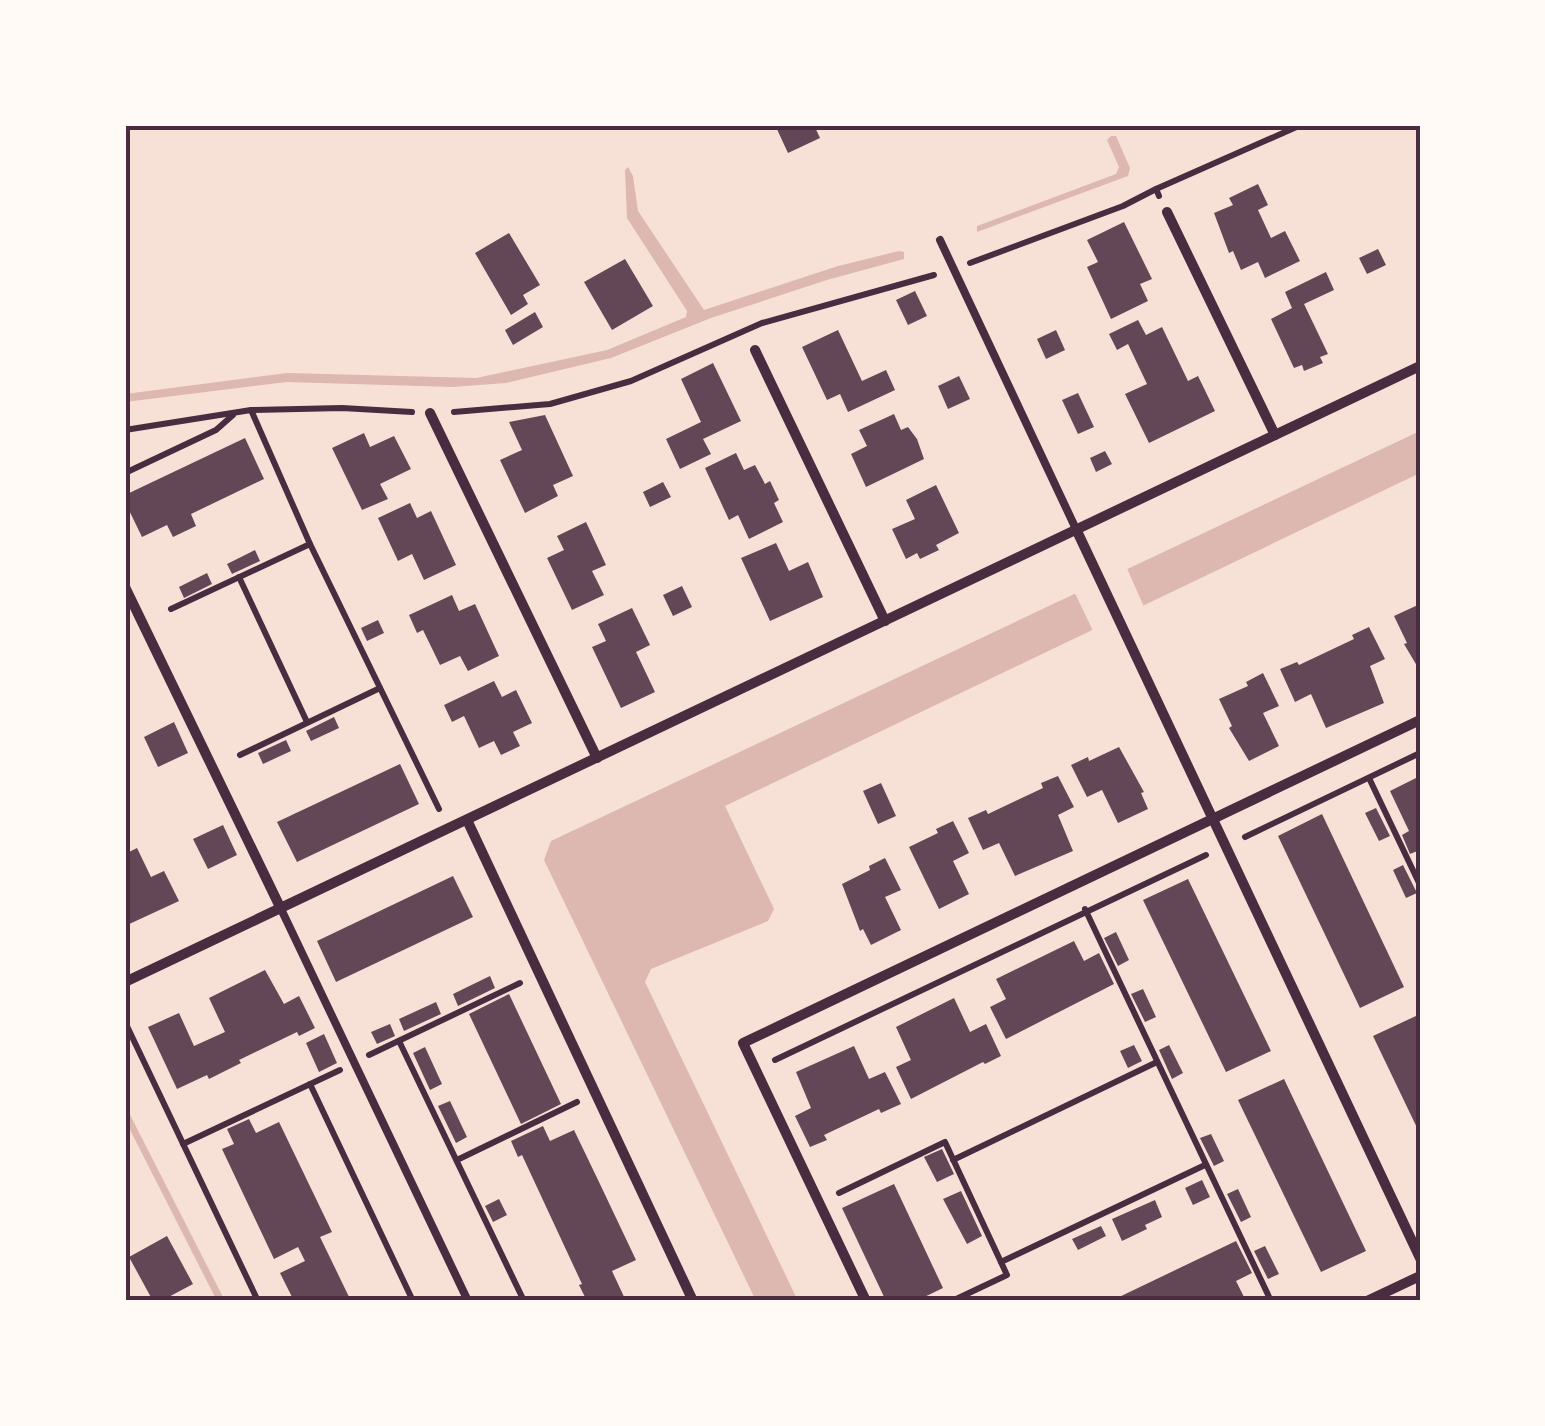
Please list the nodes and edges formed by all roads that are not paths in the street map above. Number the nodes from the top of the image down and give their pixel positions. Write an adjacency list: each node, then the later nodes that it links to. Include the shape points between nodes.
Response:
1 (1167, 212): 6 (street)
2 (940, 240): 7 (lane)
3 (754, 350): 9 (street)
4 (1420, 366): 6 (street)
5 (430, 413): 11 (street)
6 (1274, 435): 7 (street)
7 (1076, 529): 9 (street); 12 (street)
8 (125, 587): 14 (street)
9 (884, 621): 11 (street)
10 (1420, 720): 12 (street)
11 (596, 758): 13 (street)
12 (1214, 819): 16 (street); 20 (street, via 744,1043)
13 (466, 820): 14 (street); 19 (street)
14 (281, 909): 15 (street); 18 (lane)
15 (125, 982)
16 (1420, 1258)
17 (1420, 1276): 21 (street)
18 (468, 1301)
19 (693, 1301)
20 (866, 1301)
21 (1367, 1301)

